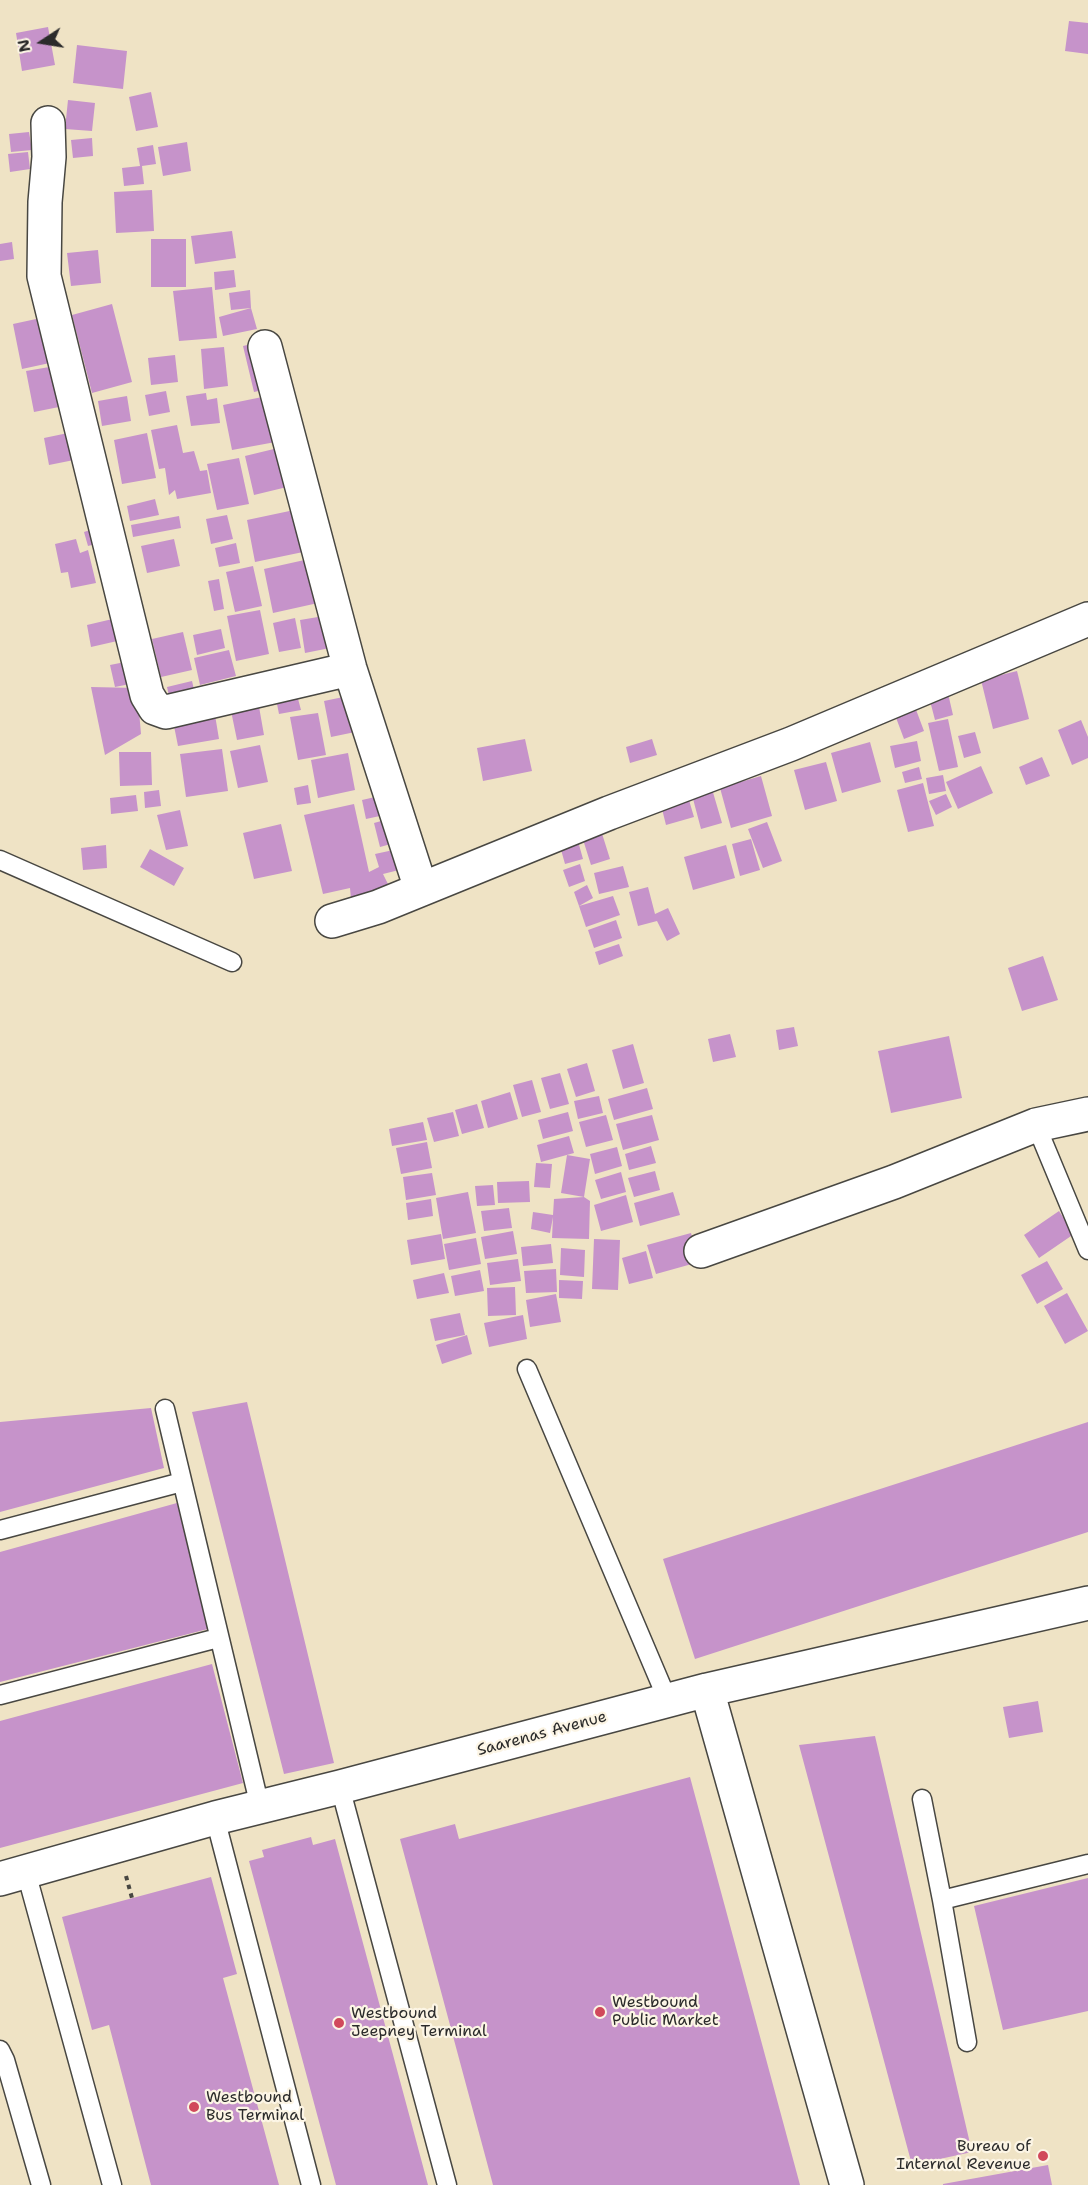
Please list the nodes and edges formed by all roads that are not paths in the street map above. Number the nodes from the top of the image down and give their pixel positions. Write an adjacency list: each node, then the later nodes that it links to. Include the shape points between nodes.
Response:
1 (48, 123): 4 (street, via 45,276 147,695 155,708 166,712)
2 (265, 347): 4 (street)
3 (1088, 619): 6 (street, via 791,744)
4 (350, 669): 6 (street)
5 (0, 860): 8 (lane)
6 (421, 889): 7 (street, via 378,908)
7 (332, 921)
8 (232, 962)
9 (1088, 1114): 10 (street)
10 (1036, 1125): 11 (lane); 12 (street, via 894,1182)
11 (1088, 1250)
12 (701, 1251)
13 (527, 1369): 21 (lane)
14 (165, 1409): 15 (lane)
15 (182, 1482): 16 (lane); 18 (lane)
16 (0, 1530)
17 (1088, 1603): 19 (street, Saarenas Avenue)
18 (218, 1638): 20 (lane); 24 (lane)
19 (707, 1690): 21 (street, Saarenas Avenue); 35 (street)
20 (0, 1695)
21 (668, 1701): 22 (street, Saarenas Avenue)
22 (340, 1787): 24 (street, Saarenas Avenue); 34 (lane)
23 (922, 1799): 28 (lane)
24 (260, 1807): 25 (street, Saarenas Avenue)
25 (215, 1818): 27 (street, Saarenas Avenue); 33 (lane)
26 (1088, 1864): 28 (lane)
27 (13, 1875): 32 (lane)
28 (942, 1900): 29 (lane)
29 (967, 2042)
30 (0, 2050): 31 (lane)
31 (41, 2185)
32 (112, 2185)
33 (311, 2185)
34 (447, 2185)
35 (847, 2185)

